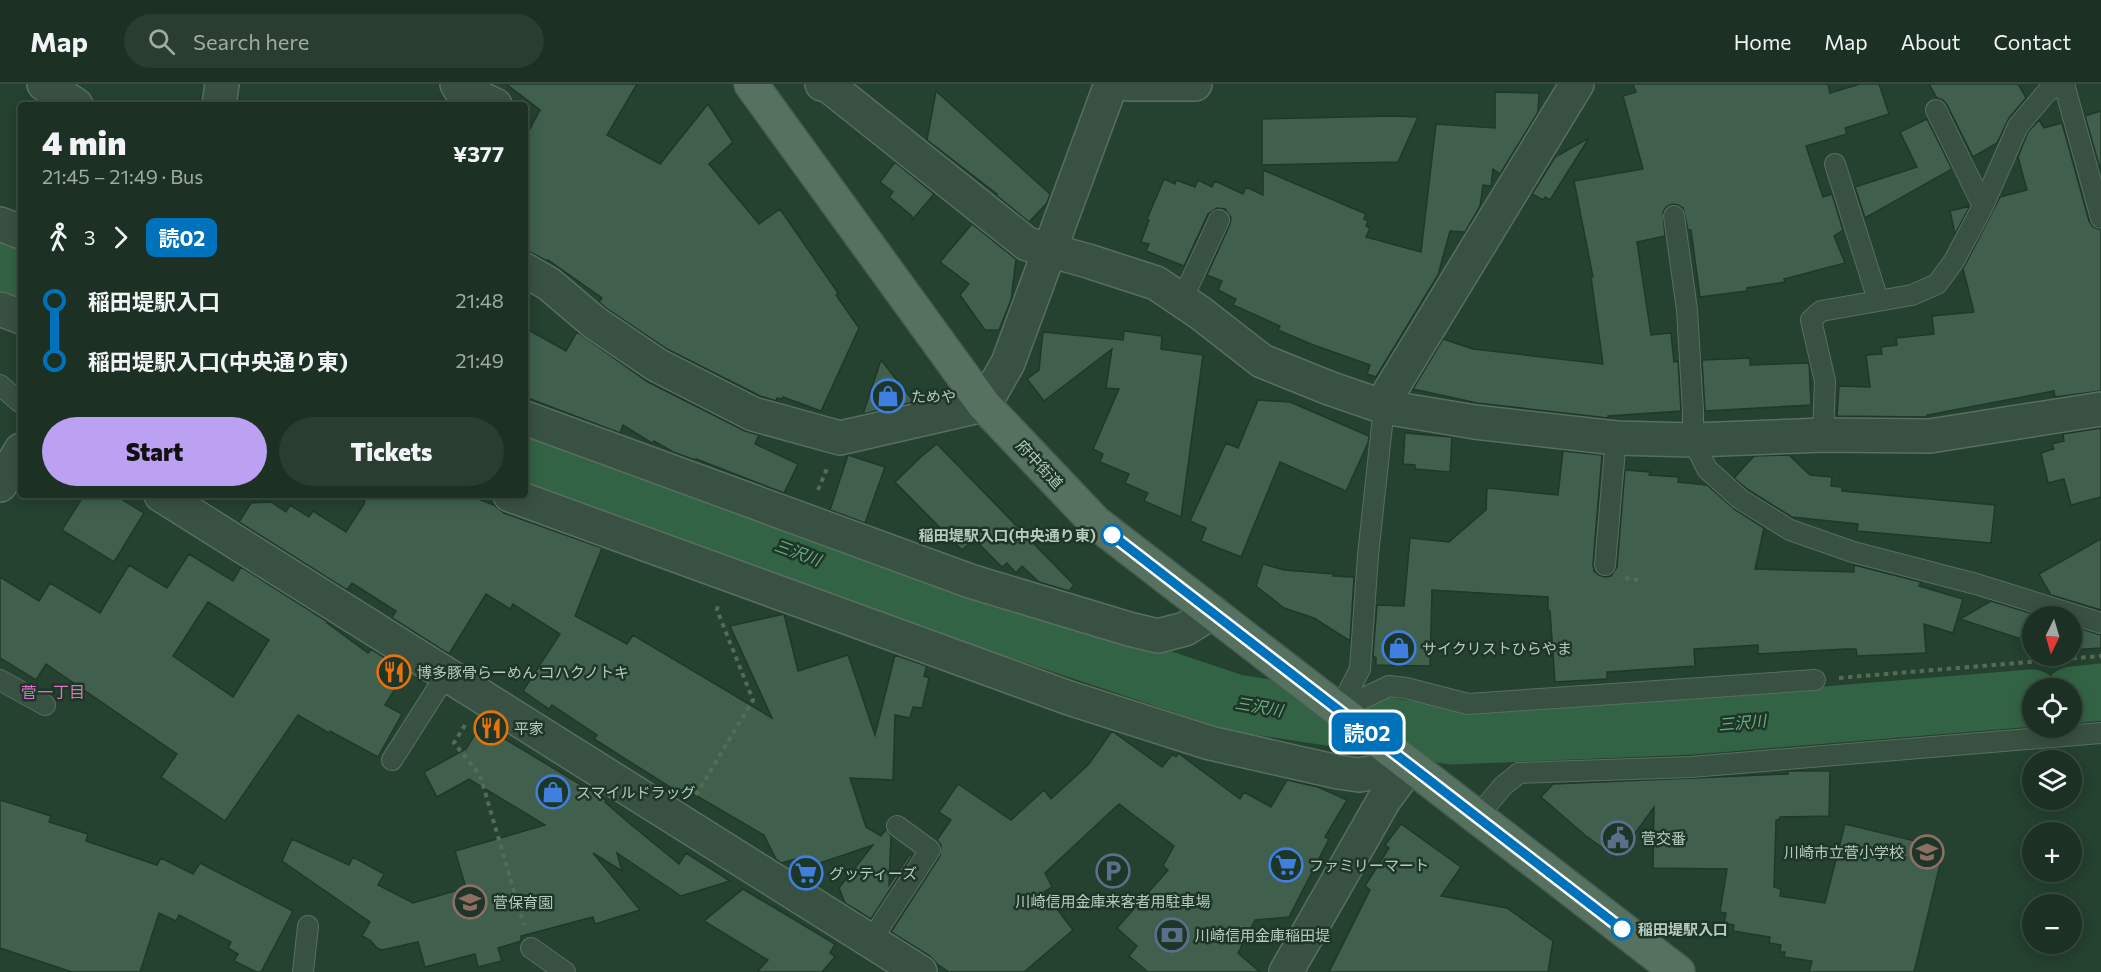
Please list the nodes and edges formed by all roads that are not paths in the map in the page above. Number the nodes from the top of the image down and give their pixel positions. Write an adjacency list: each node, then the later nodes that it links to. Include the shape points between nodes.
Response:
1 (44, 84): 12 (street)
2 (222, 84): 13 (street)
3 (457, 84): 14 (street)
4 (1111, 84): 23 (street)
5 (1129, 84): 6 (street)
6 (1196, 84)
7 (1577, 84): 32 (street)
8 (2056, 84): 17 (lane, via 2018,126)
9 (2064, 84): 19 (lane)
10 (827, 85): 23 (street, via 1027,244)
11 (763, 88): 31 (main road, 府中街道)
12 (71, 102)
13 (219, 102)
14 (488, 102)
15 (1936, 110): 17 (lane)
16 (1835, 164): 26 (lane)
17 (1983, 206): 26 (lane, via 1937,284 1912,295)
18 (1674, 216): 37 (lane, via 1687,310)
19 (2101, 218)
20 (1219, 220): 25 (lane)
21 (0, 224): 22 (street)
22 (18, 231)
23 (1051, 251): 25 (street, via 1156,283); 31 (street, via 1008,363)
24 (528, 272): 31 (street, via 657,365 753,414 840,438)
25 (1182, 300): 32 (street, via 1262,361)
26 (1878, 300): 35 (lane, via 1821,310 1811,320 1825,381)
27 (0, 309): 28 (street)
28 (18, 316)
29 (0, 385): 30 (lane)
30 (18, 400)
31 (984, 405): 43 (main road, 府中街道, via 1095,522)
32 (1384, 406): 36 (street, via 1475,422); 48 (lane, via 1360,667)
33 (2101, 409): 35 (street, via 1930,436)
34 (528, 419): 43 (street, via 970,581 1129,629 1158,636 1185,630)
35 (1823, 435): 37 (street)
36 (1616, 438): 37 (street); 42 (lane)
37 (1693, 440): 44 (lane, via 1707,469 1740,499 1790,530 1853,552 1976,584)
38 (18, 455): 39 (street)
39 (0, 485)
40 (166, 498): 45 (street)
41 (518, 498): 52 (street, via 1069,698 1210,743 1338,772)
42 (1605, 566)
43 (1212, 612): 48 (main road, 府中街道)
44 (2101, 623)
45 (446, 675): 51 (lane); 56 (street)
46 (0, 680): 49 (lane)
47 (1815, 680): 48 (lane, via 1468,704 1389,686)
48 (1329, 702): 52 (main road, 府中街道)
49 (45, 705)
50 (2101, 733): 53 (lane, via 1691,767 1519,773)
51 (392, 760)
52 (1411, 775): 53 (main road, 府中街道); 61 (street, via 1384,800)
53 (1476, 817): 62 (main road, 府中街道)
54 (897, 826): 56 (lane, via 930,850)
55 (308, 926): 58 (lane)
56 (870, 942): 60 (street)
57 (531, 948): 59 (lane)
58 (303, 972)
59 (565, 972)
60 (920, 972)
61 (1286, 972)
62 (1678, 972)

